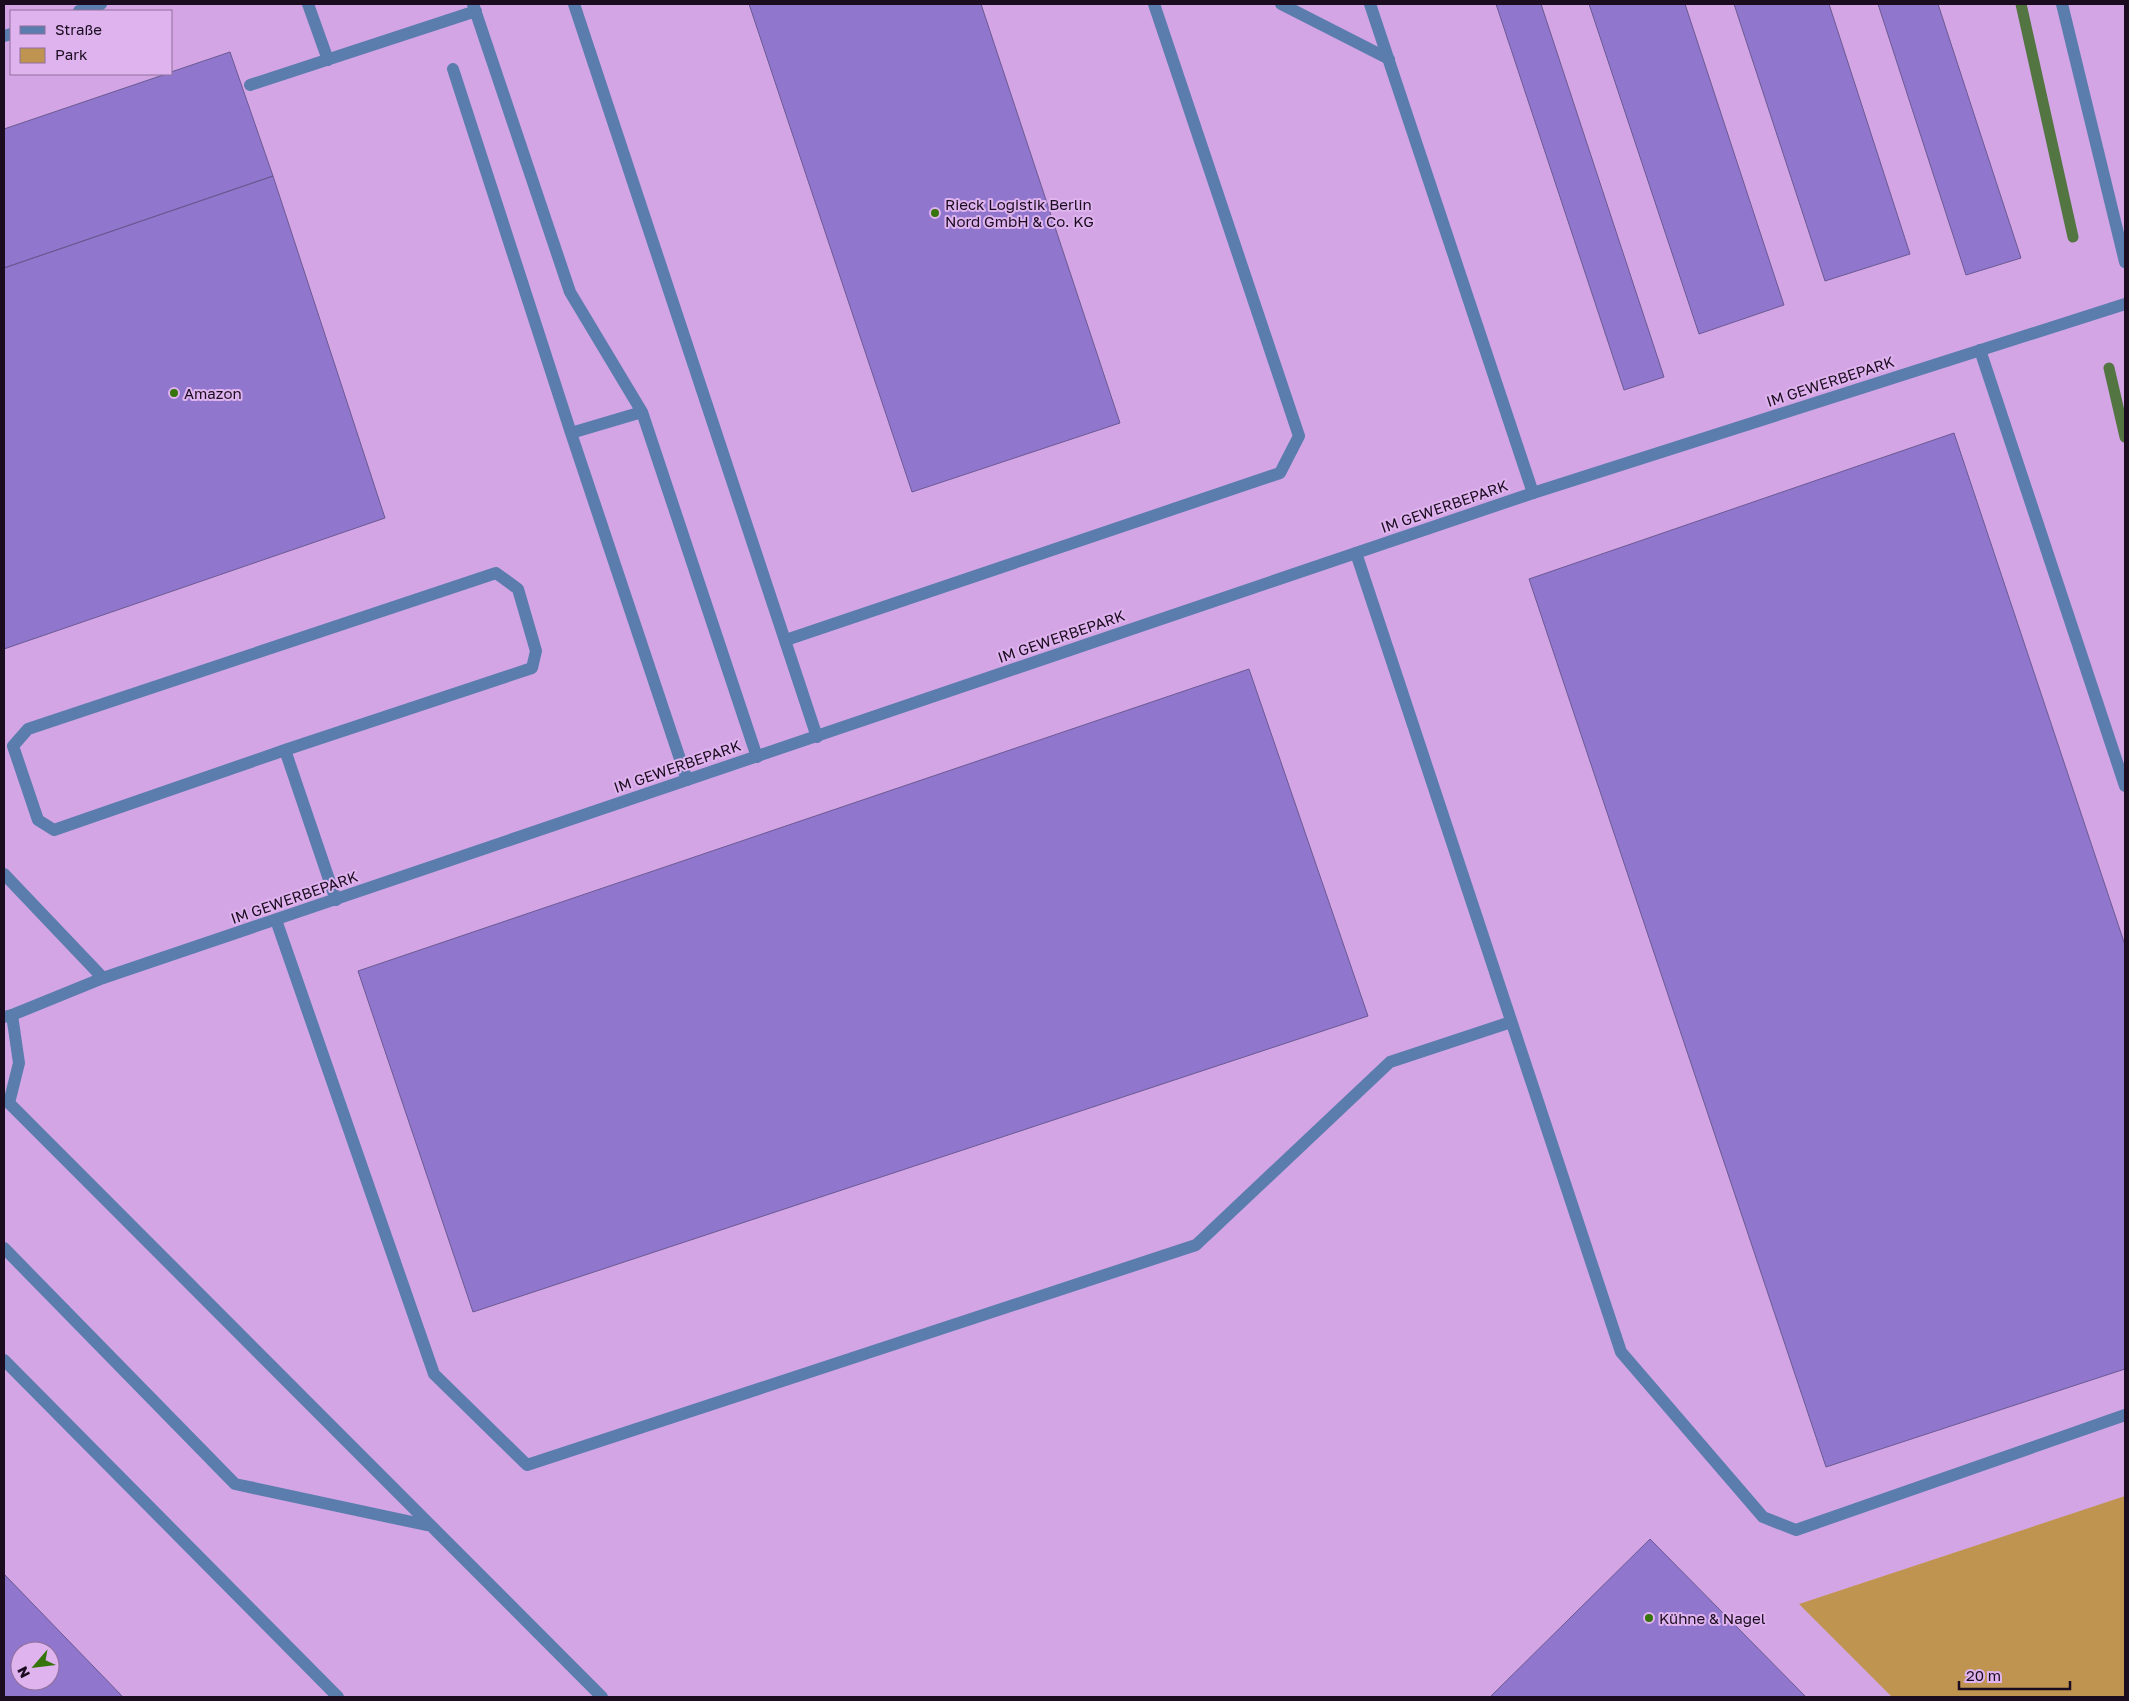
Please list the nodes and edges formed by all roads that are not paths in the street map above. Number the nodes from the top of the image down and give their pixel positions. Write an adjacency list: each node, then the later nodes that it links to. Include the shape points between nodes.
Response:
1 (101, 4): 9 (street)
2 (308, 4): 11 (street)
3 (574, 4): 21 (street)
4 (1154, 4): 21 (street, via 1299,436 1280,473)
5 (1281, 4): 10 (street)
6 (1370, 4): 10 (street)
7 (2062, 4): 14 (street)
8 (474, 7): 11 (street); 17 (street, via 570,292)
9 (81, 10)
10 (1389, 59): 19 (street)
11 (328, 60): 13 (street)
12 (453, 69): 18 (street)
13 (250, 85)
14 (2125, 262)
15 (2125, 304): 16 (street, IM GEWERBEPARK)
16 (1980, 350): 19 (street, IM GEWERBEPARK); 26 (street)
17 (642, 412): 18 (street); 24 (street)
18 (571, 433): 25 (street)
19 (1534, 493): 20 (street, IM GEWERBEPARK)
20 (1356, 553): 22 (street, IM GEWERBEPARK); 32 (street)
21 (786, 640): 22 (street)
22 (817, 736): 24 (street, IM GEWERBEPARK)
23 (285, 750): 23 (street, via 532,668 536,651 518,589 496,573 28,729 13,746 38,820 54,830); 28 (street)
24 (757, 757): 25 (street, IM GEWERBEPARK)
25 (687, 780): 28 (street, IM GEWERBEPARK)
26 (2125, 786)
27 (4, 874): 30 (street)
28 (336, 900): 29 (street, IM GEWERBEPARK)
29 (276, 920): 30 (street, IM GEWERBEPARK); 32 (street, via 434,1374 528,1465 1196,1245 1390,1062)
30 (104, 978): 31 (street, IM GEWERBEPARK)
31 (8, 1016): 33 (street, via 19,1062)
32 (1511, 1022): 36 (street, via 1621,1352 1763,1516 1796,1530)
33 (6, 1102): 37 (street)
34 (4, 1248): 37 (street, via 235,1484)
35 (4, 1360): 38 (street)
36 (2125, 1415)
37 (431, 1526): 39 (street)
38 (338, 1697)
39 (602, 1697)

